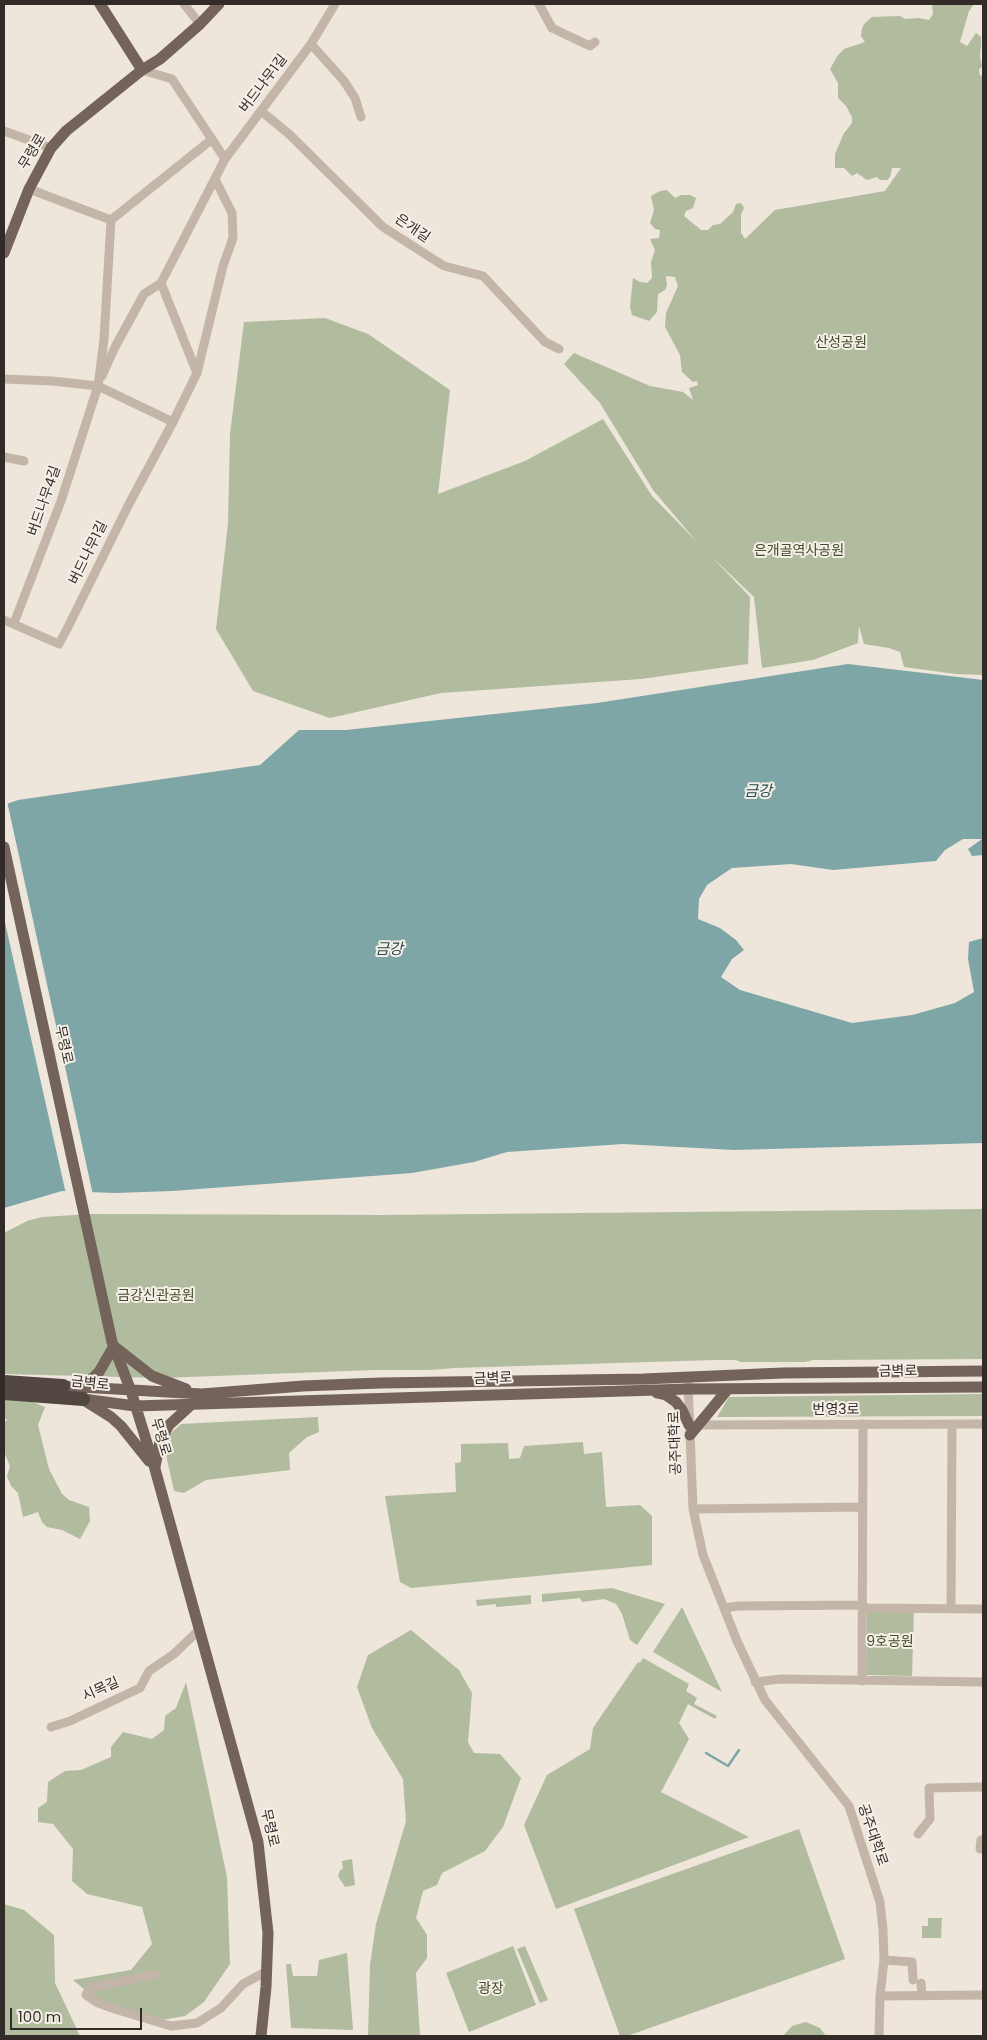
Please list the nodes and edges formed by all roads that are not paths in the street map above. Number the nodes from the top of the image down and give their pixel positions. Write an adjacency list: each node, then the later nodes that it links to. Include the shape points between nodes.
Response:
1 (100, 4): 9 (main road)
2 (184, 4): 6 (street)
3 (219, 4): 6 (main road, 무령로)
4 (335, 4): 8 (street, 버드나무1길)
5 (539, 4): 7 (street, via 552,28 590,46)
6 (200, 24): 9 (main road, 무령로, via 160,59)
7 (595, 42)
8 (311, 44): 10 (street, 버드나무1길); 11 (street, via 351,92)
9 (142, 70): 13 (street, via 172,79); 14 (main road, 무령로, via 66,131)
10 (261, 111): 15 (street, 버드나무1길); 21 (street, 은개길, via 289,134 383,227 444,266 483,276 544,342)
11 (361, 117)
12 (4, 131): 14 (street)
13 (211, 140): 15 (street); 18 (street)
14 (50, 148): 17 (main road, 무령로)
15 (225, 158): 16 (street, 버드나무1길)
16 (215, 179): 20 (street, 버드나무1길); 22 (street, 버드나무1길, via 232,213 233,238)
17 (29, 189): 18 (street); 19 (main road, 무령로)
18 (111, 220): 24 (street, 버드나무4길)
19 (4, 253)
20 (161, 283): 22 (street); 24 (street, via 144,294)
21 (559, 348)
22 (196, 373): 25 (street, 버드나무1길)
23 (4, 379): 24 (street, via 52,380)
24 (98, 386): 25 (street); 29 (street, 버드나무4길, via 61,501)
25 (173, 422): 29 (street, 버드나무1길, via 59,644)
26 (4, 457): 27 (street)
27 (24, 461)
28 (4, 620): 29 (street, 버드나무1길)
29 (14, 623)
30 (4, 847): 31 (main road, 무령로)
31 (113, 1344): 40 (main road, 무령로); 42 (main road); 43 (main road, via 152,1376)
32 (983, 1370): 33 (main road, 금벽로)
33 (688, 1377): 37 (street, 공주대학로); 43 (main road, 금벽로, via 323,1385)
34 (4, 1382): 35 (highway, 금벽로)
35 (63, 1386): 42 (main road, 금벽로)
36 (983, 1387): 38 (main road, 금벽로)
37 (689, 1389): 38 (main road, 금벽로); 39 (main road, 금벽로); 49 (street, 공주대학로)
38 (728, 1389): 49 (main road, via 706,1417)
39 (646, 1390): 44 (main road, 금벽로); 49 (main road, via 666,1395 676,1402)
40 (130, 1391): 42 (main road, 금벽로); 43 (main road, 금벽로); 45 (main road, 무령로)
41 (4, 1393): 42 (highway, 금벽로)
42 (83, 1394): 45 (main road, 금벽로); 50 (main road, via 121,1426)
43 (202, 1394)
44 (191, 1405): 45 (main road, 금벽로); 50 (main road, via 169,1425 160,1441)
45 (135, 1406): 50 (main road, 무령로)
46 (863, 1424): 47 (street, 번영3로); 49 (street, 번영3로); 51 (street)
47 (952, 1424): 48 (street, 번영3로); 55 (street)
48 (983, 1424)
49 (692, 1428): 52 (street, 공주대학로)
50 (155, 1469): 57 (main road, 무령로)
51 (862, 1508): 52 (street); 53 (street)
52 (693, 1509): 54 (street, 공주대학로, via 703,1555)
53 (862, 1605): 54 (street); 55 (street, via 867,1608); 58 (street)
54 (724, 1608): 59 (street, 공주대학로)
55 (951, 1608): 56 (street)
56 (983, 1609)
57 (200, 1629): 61 (street, 시목길, via 174,1654 149,1671 140,1688); 65 (main road, 무령로, via 258,1842 268,1932)
58 (862, 1681): 59 (street, via 782,1679); 60 (street)
59 (755, 1682): 64 (street, 공주대학로, via 765,1700 849,1806 880,1902)
60 (983, 1682)
61 (51, 1727)
62 (983, 1787): 63 (street, via 929,1788 930,1819)
63 (918, 1834)
64 (884, 1960): 67 (street, 공주대학로); 68 (street, via 912,1959)
65 (266, 1971): 66 (street, via 243,1984 221,2008 197,2023 171,2026 98,2003 86,1994 90,1988); 70 (main road, 무령로)
66 (156, 1974)
67 (880, 1996): 68 (street); 71 (street, 공주대학로)
68 (922, 1996): 69 (street)
69 (983, 1996)
70 (261, 2036)
71 (879, 2036)

